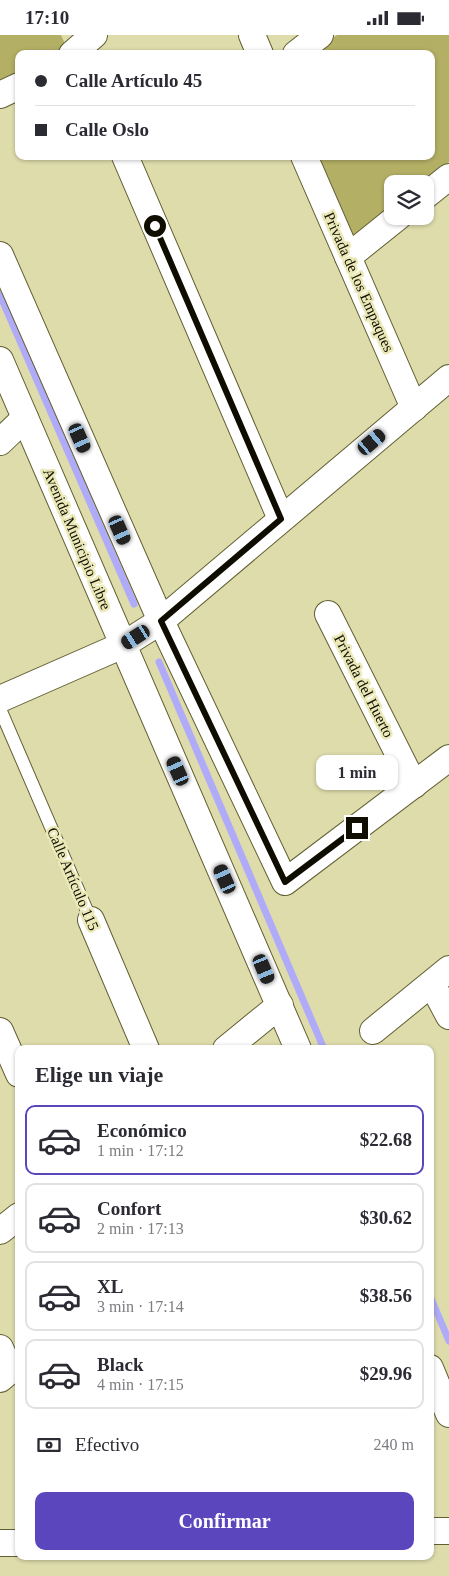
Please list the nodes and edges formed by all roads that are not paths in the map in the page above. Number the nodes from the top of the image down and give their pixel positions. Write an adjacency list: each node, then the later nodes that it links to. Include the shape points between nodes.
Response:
1 (252, 35): 3 (street)
2 (320, 35): 4 (street)
3 (258, 50)
4 (301, 50)
5 (15, 89): 6 (street)
6 (0, 95)
7 (127, 160): 19 (street)
8 (306, 160): 13 (street, Privada de los Empaques)
9 (449, 177): 10 (street)
10 (434, 189)
11 (388, 225): 13 (street)
12 (0, 255): 21 (street)
13 (348, 257): 16 (street, Privada de los Empaques)
14 (0, 360): 17 (street, Avenida Municipio Libre)
15 (449, 378): 16 (street)
16 (414, 407): 19 (street)
17 (25, 418): 18 (street); 22 (street, Avenida Municipio Libre)
18 (0, 442)
19 (281, 519): 21 (street)
20 (328, 613): 26 (street, Privada del Huerto)
21 (161, 621): 22 (street); 26 (street, via 285,882)
22 (123, 645): 23 (street); 29 (street, Avenida Municipio Libre)
23 (0, 699)
24 (0, 709): 27 (lane, Calle Artículo 115)
25 (449, 758): 26 (street)
26 (414, 785)
27 (91, 920): 33 (street, Calle Artículo 115)
28 (440, 977): 30 (street); 32 (street)
29 (280, 1005): 34 (street); 35 (street, Avenida Municipio Libre)
30 (449, 1016)
31 (0, 1031): 36 (street)
32 (373, 1031)
33 (144, 1045)
34 (231, 1045)
35 (296, 1045)
36 (15, 1064)
37 (15, 1219): 38 (street)
38 (0, 1231)
39 (434, 1378): 40 (street)
40 (449, 1414)
41 (434, 1531): 42 (street)
42 (449, 1531)
43 (0, 1543): 44 (street)
44 (15, 1543)

